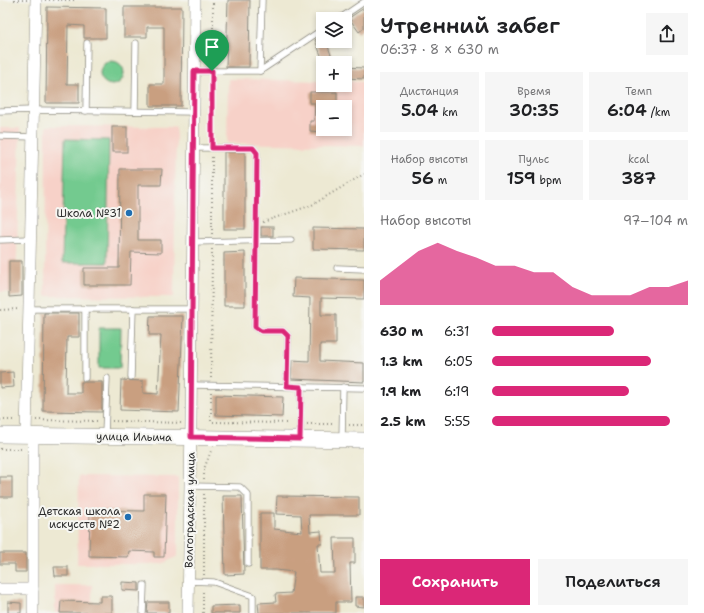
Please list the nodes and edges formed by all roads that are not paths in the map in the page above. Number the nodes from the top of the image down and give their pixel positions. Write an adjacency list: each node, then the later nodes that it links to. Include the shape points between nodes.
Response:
1 (36, 0): 11 (street)
2 (195, 0): 9 (street, Волгоградская улица)
3 (262, 0): 10 (lane)
4 (364, 2): 5 (lane)
5 (349, 12)
6 (316, 34): 10 (lane)
7 (87, 43): 13 (lane)
8 (136, 43): 14 (lane)
9 (194, 71): 10 (lane); 15 (street, Волгоградская улица)
10 (260, 71)
11 (33, 110): 12 (lane); 13 (lane); 17 (street)
12 (0, 111)
13 (86, 111): 14 (lane)
14 (135, 111): 15 (lane)
15 (194, 112): 18 (street, Волгоградская улица)
16 (0, 136): 17 (lane)
17 (33, 137): 19 (street)
18 (194, 148): 22 (lane, via 253,148 257,153); 23 (street, Волгоградская улица)
19 (30, 239): 20 (lane); 26 (street)
20 (0, 240)
21 (291, 240): 22 (lane)
22 (256, 241): 23 (lane); 34 (lane, via 255,327 261,331 283,331 288,336)
23 (193, 242): 29 (street, Волгоградская улица)
24 (337, 268): 25 (lane)
25 (364, 269)
26 (29, 309): 27 (lane); 40 (street)
27 (85, 309): 28 (lane); 31 (lane)
28 (133, 309): 29 (lane); 30 (lane)
29 (192, 309): 33 (street, Волгоградская улица)
30 (132, 377)
31 (85, 378)
32 (107, 378): 41 (lane)
33 (192, 385): 34 (lane); 42 (street, Волгоградская улица)
34 (287, 386): 35 (lane)
35 (301, 387): 36 (lane); 43 (lane)
36 (343, 387): 37 (lane); 38 (lane)
37 (364, 388)
38 (342, 432): 43 (street, улица Ильича); 44 (street, улица Ильича)
39 (0, 434): 40 (street, улица Ильича)
40 (29, 435): 41 (street, улица Ильича); 50 (street)
41 (105, 436): 42 (street, улица Ильича)
42 (191, 437): 43 (street, улица Ильича); 45 (street, Волгоградская улица)
43 (300, 439)
44 (364, 440)
45 (190, 486): 46 (lane, via 240,487 248,494); 47 (street, Волгоградская улица)
46 (248, 564)
47 (189, 581): 53 (street, Волгоградская улица); 54 (lane, via 214,582 253,596)
48 (144, 585): 52 (lane)
49 (0, 589): 50 (street)
50 (33, 589): 51 (street)
51 (33, 613)
52 (143, 613)
53 (188, 613)
54 (253, 613)

